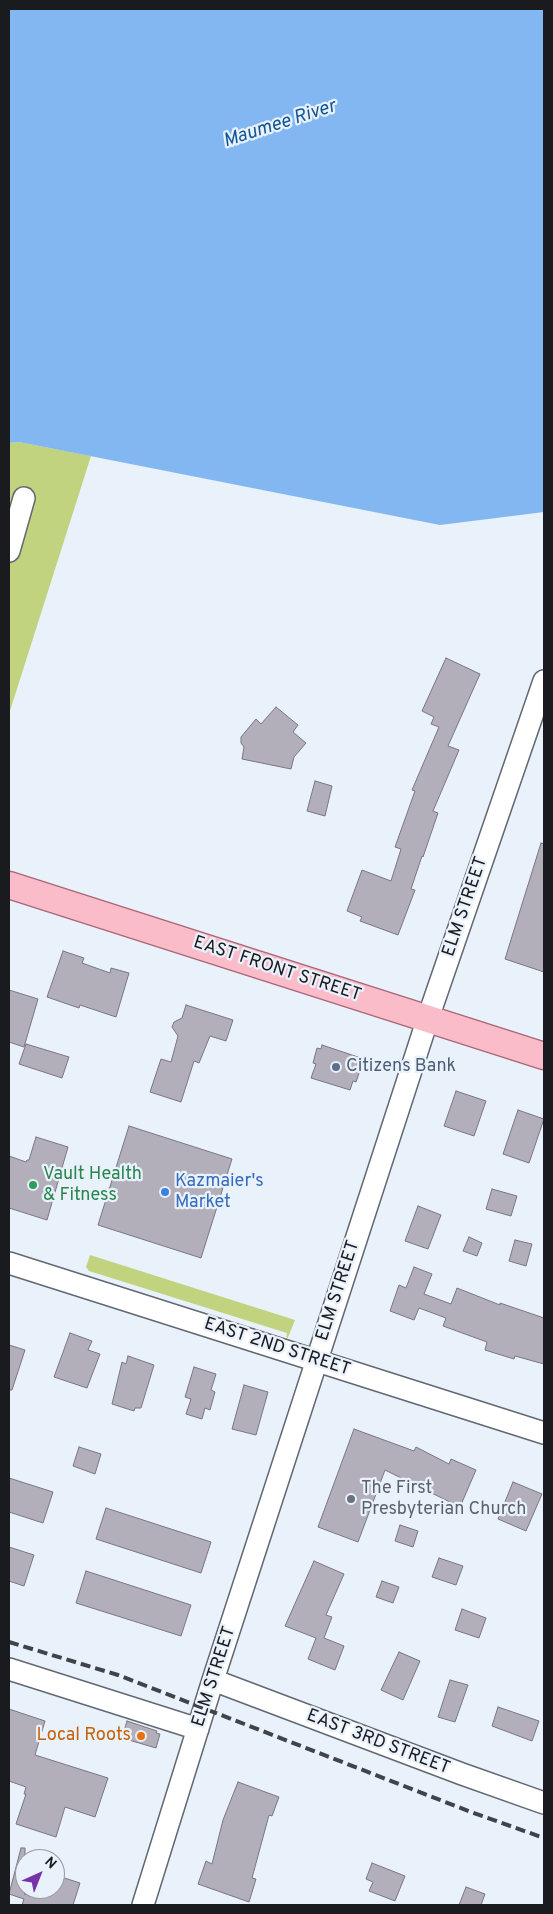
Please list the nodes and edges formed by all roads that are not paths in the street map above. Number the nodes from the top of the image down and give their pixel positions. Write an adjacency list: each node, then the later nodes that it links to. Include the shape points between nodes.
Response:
1 (24, 498): 2 (street)
2 (9, 551)
3 (544, 680): 5 (street, ELM STREET)
4 (9, 885): 5 (main road, EAST FRONT STREET)
5 (428, 1018): 6 (main road, EAST FRONT STREET); 8 (street, ELM STREET)
6 (544, 1056)
7 (9, 1263): 8 (street, EAST 2ND STREET)
8 (317, 1360): 9 (street, EAST 2ND STREET); 11 (street, ELM STREET)
9 (544, 1432)
10 (9, 1669): 12 (street)
11 (213, 1680): 12 (street, ELM STREET); 13 (street, EAST 3RD STREET)
12 (198, 1728): 14 (street, ELM STREET)
13 (544, 1803)
14 (144, 1905)

